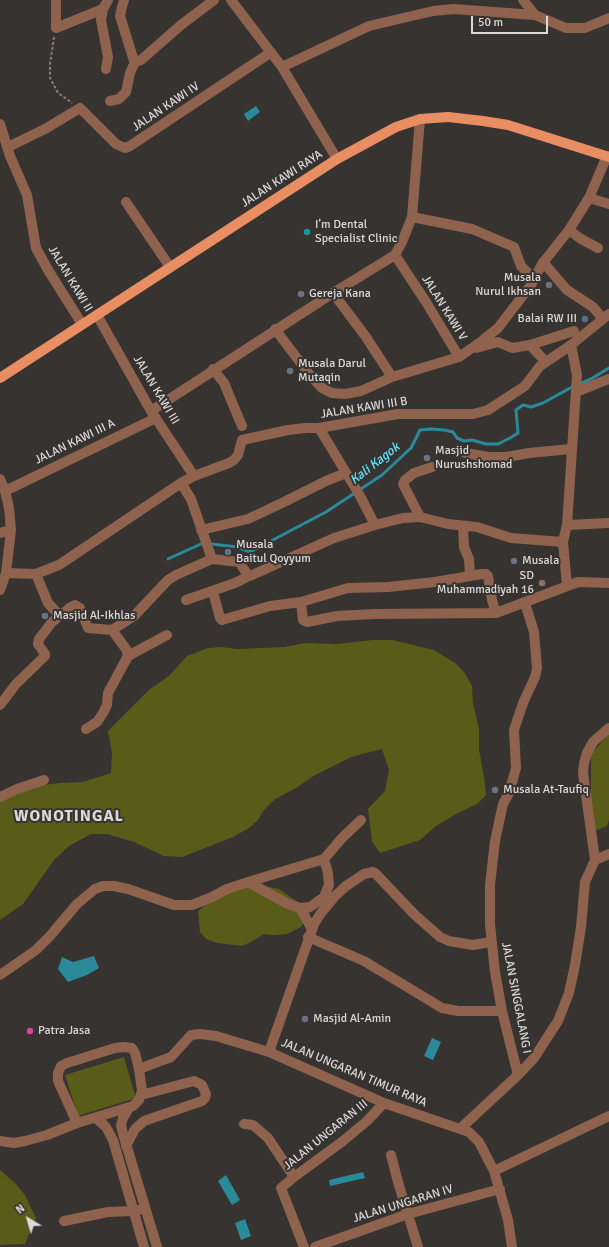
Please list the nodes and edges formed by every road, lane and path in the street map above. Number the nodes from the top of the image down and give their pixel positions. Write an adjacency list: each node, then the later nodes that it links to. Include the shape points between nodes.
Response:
1 (56, 0): 10 (street)
2 (124, 0): 12 (street, via 120,16)
3 (206, 0): 12 (street)
4 (214, 0): 12 (street, via 141,60)
5 (231, 0): 11 (street)
6 (523, 0): 8 (street)
7 (105, 4): 10 (street); 14 (street, via 101,20 108,57)
8 (535, 15): 9 (street, via 566,28 585,28); 13 (street, via 454,9 432,11 369,26)
9 (609, 18)
10 (56, 28): 17 (path, via 50,78 58,93)
11 (270, 53): 13 (street); 17 (street, JALAN KAWI IV, via 125,148 116,144)
12 (135, 62): 15 (street, via 131,80); 16 (street, via 126,92 119,99)
13 (282, 67): 22 (street)
14 (106, 70)
15 (132, 95)
16 (110, 101)
17 (80, 108): 20 (street)
18 (420, 120): 21 (main road, JALAN KAWI RAYA, via 448,117 508,125); 22 (main road, JALAN KAWI RAYA, via 396,127); 26 (street)
19 (0, 124): 20 (street, JALAN KAWI II)
20 (6, 149): 36 (street, JALAN KAWI II, via 27,195 36,248)
21 (608, 156): 23 (street)
22 (337, 159): 31 (main road, JALAN KAWI RAYA)
23 (589, 198): 25 (street); 27 (street)
24 (126, 202): 31 (street)
25 (609, 204)
26 (412, 217): 29 (street); 32 (street, via 472,229 515,248 521,266)
27 (569, 230): 28 (street); 30 (street)
28 (598, 248)
29 (395, 255): 33 (street); 42 (street, JALAN KAWI V)
30 (543, 262): 32 (street); 35 (street, via 568,290)
31 (170, 267): 34 (main road, JALAN KAWI RAYA)
32 (533, 278): 41 (street, via 531,285 498,328)
33 (332, 292): 37 (street); 45 (street)
34 (97, 315): 36 (main road, JALAN KAWI RAYA); 49 (street, JALAN KAWI III)
35 (606, 316): 40 (street, JALAN KAWI III B)
36 (82, 324): 46 (main road, JALAN KAWI RAYA)
37 (275, 329): 44 (street); 45 (street, JALAN KAWI V, via 309,374 322,388 332,393 362,391)
38 (574, 331): 39 (street)
39 (530, 345): 41 (street, via 512,348 498,342); 43 (street)
40 (571, 345): 43 (street, JALAN KAWI III B); 48 (street)
41 (469, 350): 42 (street)
42 (459, 357): 45 (street, JALAN KAWI V)
43 (546, 362): 51 (street, JALAN KAWI III B, via 525,386 481,413 408,413)
44 (213, 369): 49 (street); 50 (street, via 224,383)
45 (392, 376)
46 (0, 378)
47 (609, 378): 48 (street)
48 (577, 390): 52 (street)
49 (154, 414): 56 (street, JALAN KAWI III); 59 (street, JALAN KAWI III A)
50 (242, 426)
51 (319, 428): 55 (street); 56 (street, JALAN KAWI III B, via 288,430 242,440 234,460)
52 (571, 448): 53 (street, via 507,457); 63 (street)
53 (465, 453)
54 (432, 467): 60 (street, via 414,473 403,484)
55 (346, 473): 62 (street); 66 (street, via 248,518)
56 (194, 476): 58 (street, JALAN KAWI III B)
57 (0, 479): 59 (street)
58 (181, 483): 66 (street, via 191,500); 71 (street, JALAN KAWI III B, via 65,562)
59 (5, 491): 65 (street)
60 (420, 517): 62 (street); 64 (street)
61 (609, 522): 63 (street)
62 (375, 525): 72 (street, via 334,538)
63 (567, 525): 68 (street)
64 (463, 526): 68 (street, via 483,528 511,538); 73 (street)
65 (11, 530): 67 (street); 70 (street)
66 (201, 530): 69 (street)
67 (0, 533)
68 (563, 542): 75 (street)
69 (212, 559): 72 (street, via 239,562); 83 (street, via 168,580 134,616)
70 (6, 573): 71 (street, JALAN KAWI III B); 76 (street)
71 (36, 574): 82 (street, via 48,603)
72 (249, 576): 77 (street)
73 (470, 576): 79 (street, via 388,587 348,588); 81 (street, via 488,576)
74 (609, 582): 75 (street, via 578,582)
75 (567, 586): 80 (street)
76 (0, 590)
77 (213, 592): 78 (street); 79 (street, via 222,620 270,606)
78 (186, 600)
79 (301, 602): 81 (street, via 303,620 307,622 337,616 375,614)
80 (525, 603): 81 (street); 98 (street, JALAN SINGGALANG I, via 534,632 537,668 514,730 516,768 503,804 490,884)
81 (496, 613)
82 (60, 616): 83 (street, via 75,605 80,608 88,628); 86 (street, via 47,627 38,642 45,656 16,684)
83 (112, 630): 85 (street, via 126,648)
84 (167, 635): 85 (street)
85 (128, 656): 88 (street, via 108,693 103,713 97,722)
86 (0, 706)
87 (609, 728): 94 (street, via 593,742 586,752 584,762 583,773)
88 (86, 729)
89 (44, 780): 90 (street)
90 (0, 797)
91 (361, 820): 93 (street)
92 (609, 854): 94 (street)
93 (324, 859): 95 (street); 96 (street, via 329,880 327,891 315,905)
94 (595, 860): 103 (street, via 584,882 582,927 569,993 558,1021 534,1058)
95 (248, 882): 96 (street, via 273,897); 99 (street, via 201,902 182,906 128,889 103,886 77,904 36,950)
96 (300, 908): 97 (street)
97 (310, 933): 98 (street, via 321,913 335,896 359,877 373,872 440,937 473,945); 100 (street, via 364,961 442,1008 458,1011); 101 (street)
98 (491, 942): 100 (street, JALAN SINGGALANG I)
99 (0, 975)
100 (502, 1011): 103 (street, JALAN SINGGALANG I)
101 (269, 1052): 102 (street, JALAN UNGARAN TIMUR RAYA, via 216,1036 196,1034 188,1038 171,1057); 105 (street, JALAN UNGARAN TIMUR RAYA)
102 (139, 1069): 104 (street); 109 (street, via 134,1051 124,1046 61,1066 58,1081)
103 (518, 1075): 111 (street)
104 (141, 1095): 106 (street, via 138,1102); 113 (street, via 194,1081 202,1085 206,1094 202,1101 144,1121 135,1129)
105 (384, 1103): 111 (street, JALAN UNGARAN TIMUR RAYA); 116 (street, JALAN UNGARAN III, via 361,1126)
106 (128, 1108): 108 (street); 113 (street, via 121,1125)
107 (609, 1116): 115 (street)
108 (96, 1118): 109 (street); 119 (street, via 106,1127 113,1140)
109 (76, 1124): 112 (street, via 47,1135 14,1143)
110 (244, 1124): 116 (street, via 253,1125 268,1138)
111 (461, 1128): 115 (street, JALAN UNGARAN TIMUR RAYA, via 479,1142)
112 (0, 1140)
113 (126, 1146): 118 (street)
114 (391, 1155): 120 (street)
115 (494, 1171): 117 (street, JALAN UNGARAN TIMUR RAYA)
116 (294, 1177): 124 (street, JALAN UNGARAN III, via 282,1191)
117 (500, 1189): 120 (street, JALAN UNGARAN IV); 127 (street, JALAN UNGARAN TIMUR RAYA)
118 (145, 1209): 119 (street); 123 (street)
119 (133, 1211): 121 (street, via 108,1212); 122 (street)
120 (408, 1214): 125 (street, JALAN UNGARAN IV); 126 (street)
121 (64, 1221)
122 (144, 1247)
123 (157, 1247)
124 (304, 1247)
125 (315, 1247)
126 (418, 1247)
127 (512, 1247)

